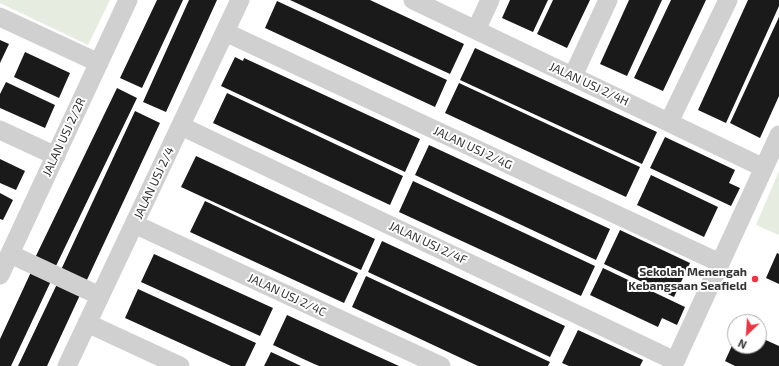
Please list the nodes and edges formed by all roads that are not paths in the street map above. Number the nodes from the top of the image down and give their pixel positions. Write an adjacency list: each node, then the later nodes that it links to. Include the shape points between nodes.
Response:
1 (128, 0): 10 (street, JALAN USJ 2/2R)
2 (240, 0): 9 (street, JALAN USJ 2/4)
3 (413, 0): 8 (street, JALAN USJ 2/4H)
4 (490, 0): 8 (street)
5 (608, 0): 11 (street)
6 (728, 0): 12 (street)
7 (0, 17): 10 (street)
8 (476, 30): 11 (street, JALAN USJ 2/4H)
9 (225, 32): 13 (street, JALAN USJ 2/4); 20 (street, JALAN USJ 2/4G)
10 (99, 63): 16 (street, JALAN USJ 2/2R)
11 (573, 76): 12 (street, JALAN USJ 2/4H)
12 (669, 122): 17 (street, JALAN USJ 2/4H)
13 (181, 126): 18 (street, JALAN USJ 2/4); 24 (street, JALAN USJ 2/4F)
14 (0, 130): 16 (street)
15 (779, 135): 17 (street)
16 (56, 156): 19 (street, JALAN USJ 2/2R)
17 (764, 168): 20 (street)
18 (134, 224): 22 (street, JALAN USJ 2/4); 25 (street, JALAN USJ 2/4C)
19 (7, 248): 21 (street, JALAN USJ 2/2R); 22 (street)
20 (720, 263): 24 (street)
21 (0, 275)
22 (100, 296): 23 (street, JALAN USJ 2/4)
23 (87, 323): 26 (street, JALAN USJ 2/4); 27 (street)
24 (674, 363)
25 (436, 365)
26 (67, 366)
27 (180, 366)

